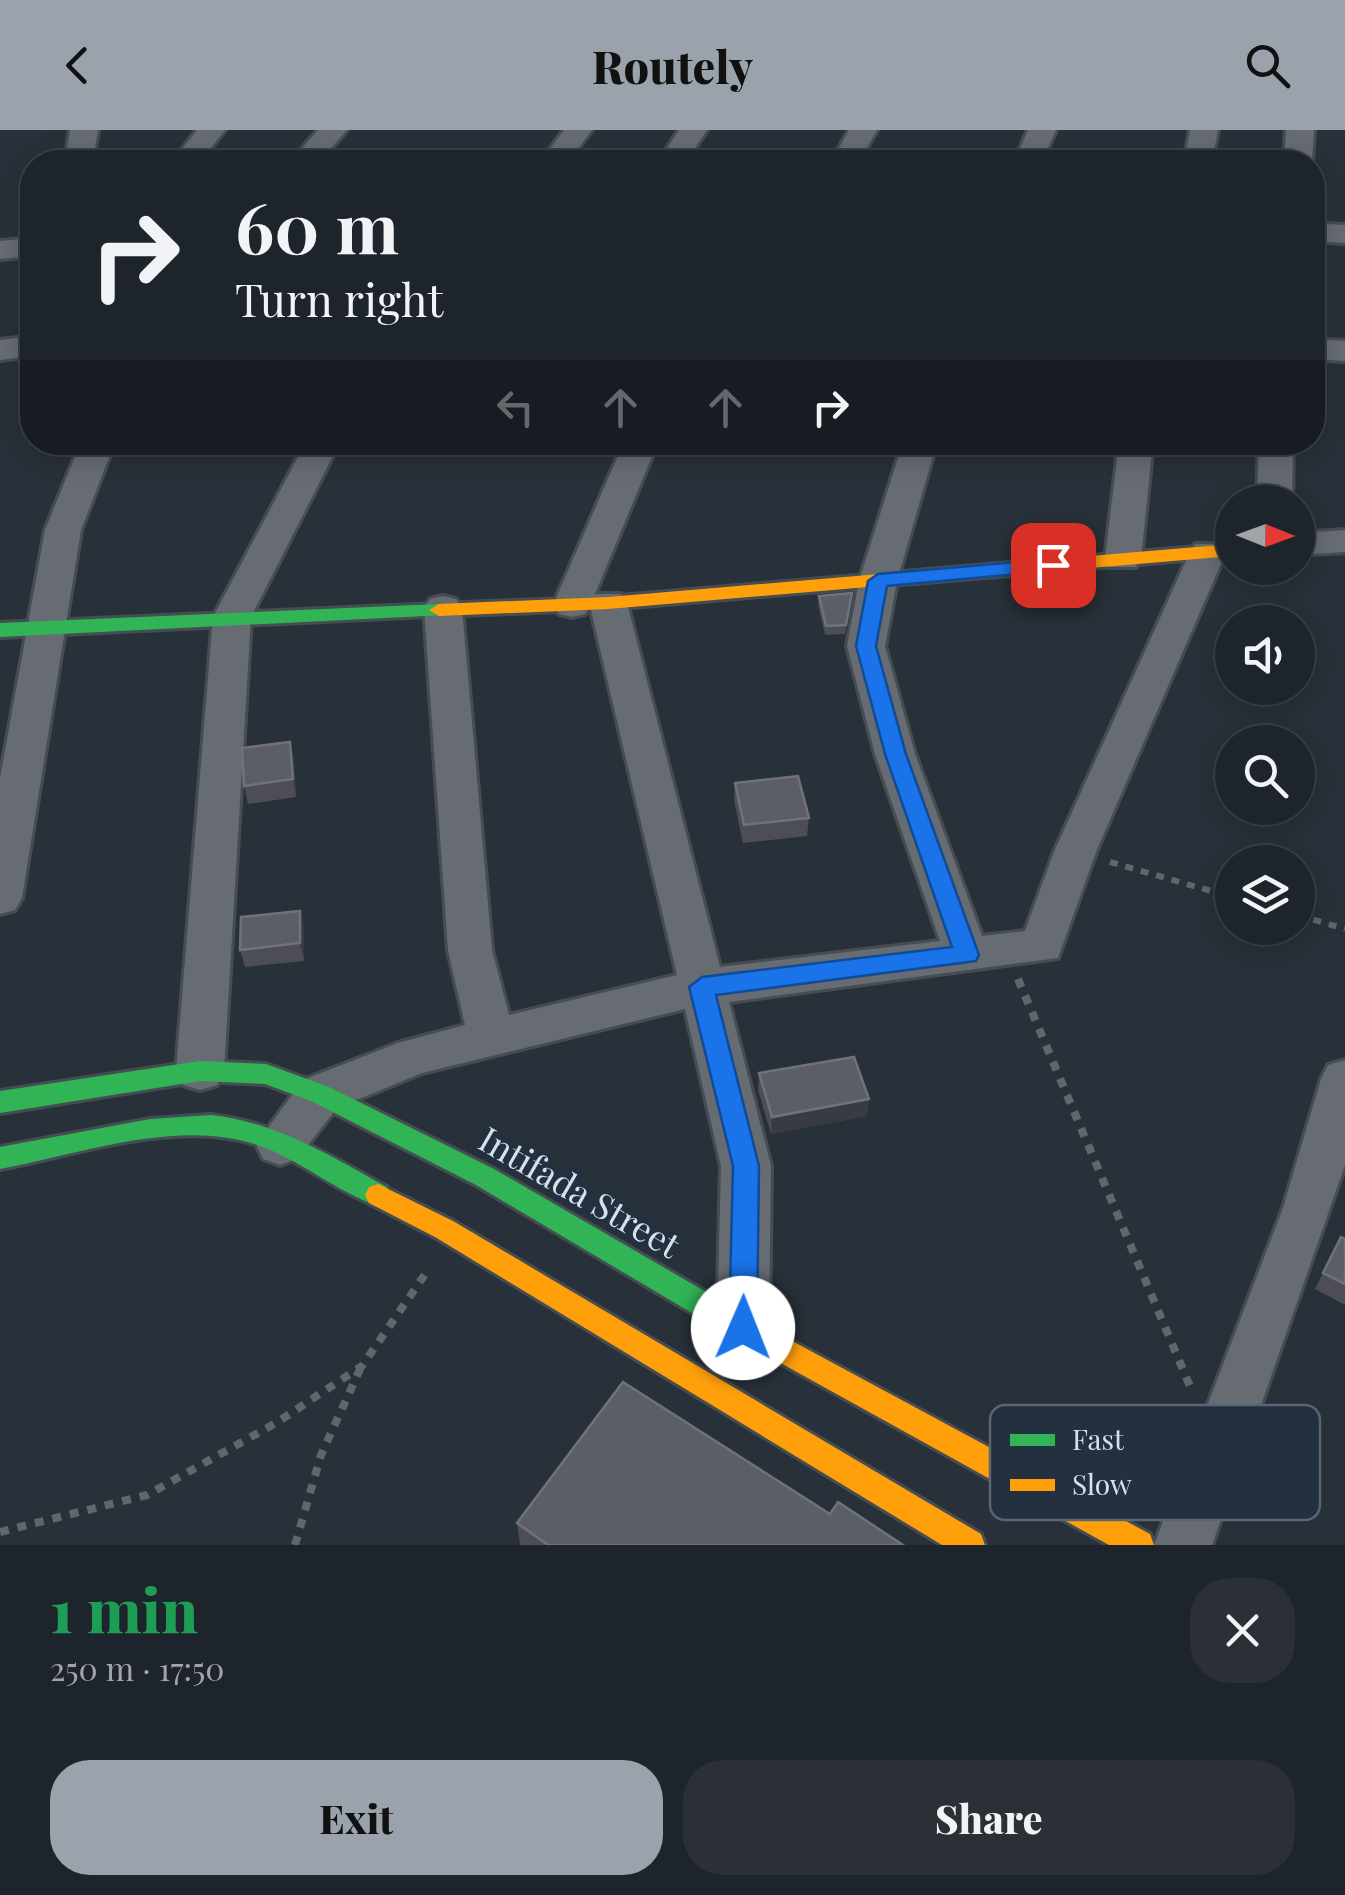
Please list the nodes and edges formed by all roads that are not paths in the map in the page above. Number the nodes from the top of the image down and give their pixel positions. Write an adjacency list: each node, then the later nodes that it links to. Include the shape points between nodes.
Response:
1 (211, 130): 3 (street)
2 (333, 130): 4 (street)
3 (195, 150)
4 (315, 150)
5 (93, 455): 21 (street, via 63,530)
6 (316, 455): 20 (street)
7 (637, 455): 18 (street)
8 (916, 455): 17 (street)
9 (1135, 455): 15 (street)
10 (1276, 455): 11 (street)
11 (1275, 485)
12 (1345, 541): 13 (street)
13 (1315, 543)
14 (1215, 551): 15 (main road)
15 (1123, 559): 17 (main road)
16 (1215, 561): 24 (street, via 1075,852 1042,946)
17 (878, 581): 18 (main road); 24 (street, via 866,646 896,754)
18 (590, 604): 19 (main road); 25 (street)
19 (443, 608): 20 (main road); 26 (street, via 470,950)
20 (232, 618): 21 (main road); 27 (street)
21 (50, 628): 22 (main road); 23 (street)
22 (0, 630)
23 (0, 898)
24 (986, 952): 25 (street)
25 (702, 987): 26 (street); 35 (street, via 746,1166)
26 (491, 1038): 30 (street, via 415,1056)
27 (200, 1072): 28 (main road, Intifada Street); 30 (main road, Intifada Street, via 266,1074)
28 (146, 1078): 31 (main road, Intifada Street); 32 (street)
29 (1345, 1079): 36 (street, via 1308,1208)
30 (320, 1094): 33 (street); 35 (main road, Intifada Street, via 484,1178)
31 (0, 1102)
32 (146, 1132): 33 (main road, via 237,1128); 34 (main road)
33 (280, 1144): 40 (main road, via 453,1234)
34 (0, 1158)
35 (743, 1328): 37 (main road, Intifada Street)
36 (1235, 1405)
37 (990, 1463)
38 (1093, 1520): 41 (main road, Intifada Street)
39 (1192, 1520): 42 (street)
40 (970, 1545)
41 (1139, 1545)
42 (1183, 1545)

